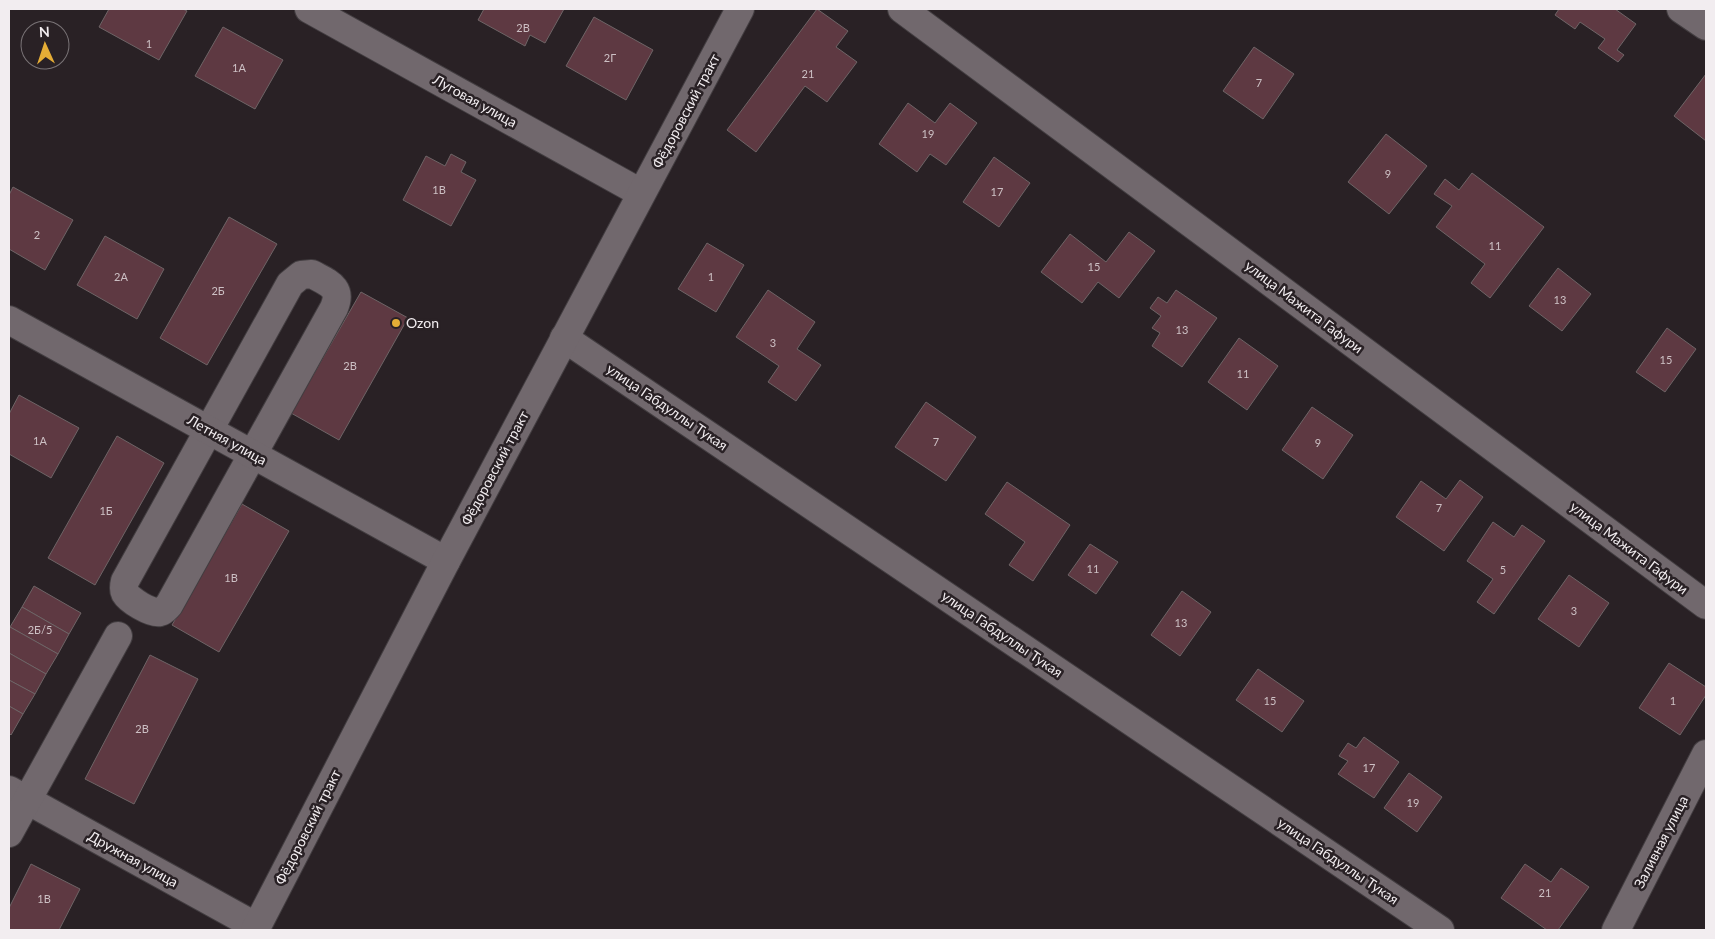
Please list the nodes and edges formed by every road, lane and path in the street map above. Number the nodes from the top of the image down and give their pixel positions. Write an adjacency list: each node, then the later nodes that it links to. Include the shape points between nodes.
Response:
1 (309, 9): 6 (street, Луговая улица)
2 (740, 9): 6 (street, Фёдоровский тракт)
3 (902, 9): 12 (street, улица Мажита Гафури)
4 (1682, 9): 5 (street)
5 (1705, 24)
6 (641, 193): 8 (street, Фёдоровский тракт)
7 (9, 320): 9 (street, Летняя улица)
8 (564, 338): 11 (street, Фёдоровский тракт); 18 (street, улица Габдуллы Тукая)
9 (208, 430): 10 (street, Летняя улица); 10 (street, via 290,284 301,275 312,274 332,286 337,301); 10 (street, via 125,581 125,593 131,600 158,613 164,611)
10 (253, 455): 11 (street, Летняя улица)
11 (446, 561): 17 (street, Фёдоровский тракт)
12 (1706, 605)
13 (118, 636): 15 (street)
14 (1706, 754): 19 (street, Заливная улица)
15 (18, 795): 16 (street); 17 (street, Дружная улица)
16 (9, 833)
17 (256, 929)
18 (1440, 930)
19 (1616, 930)

